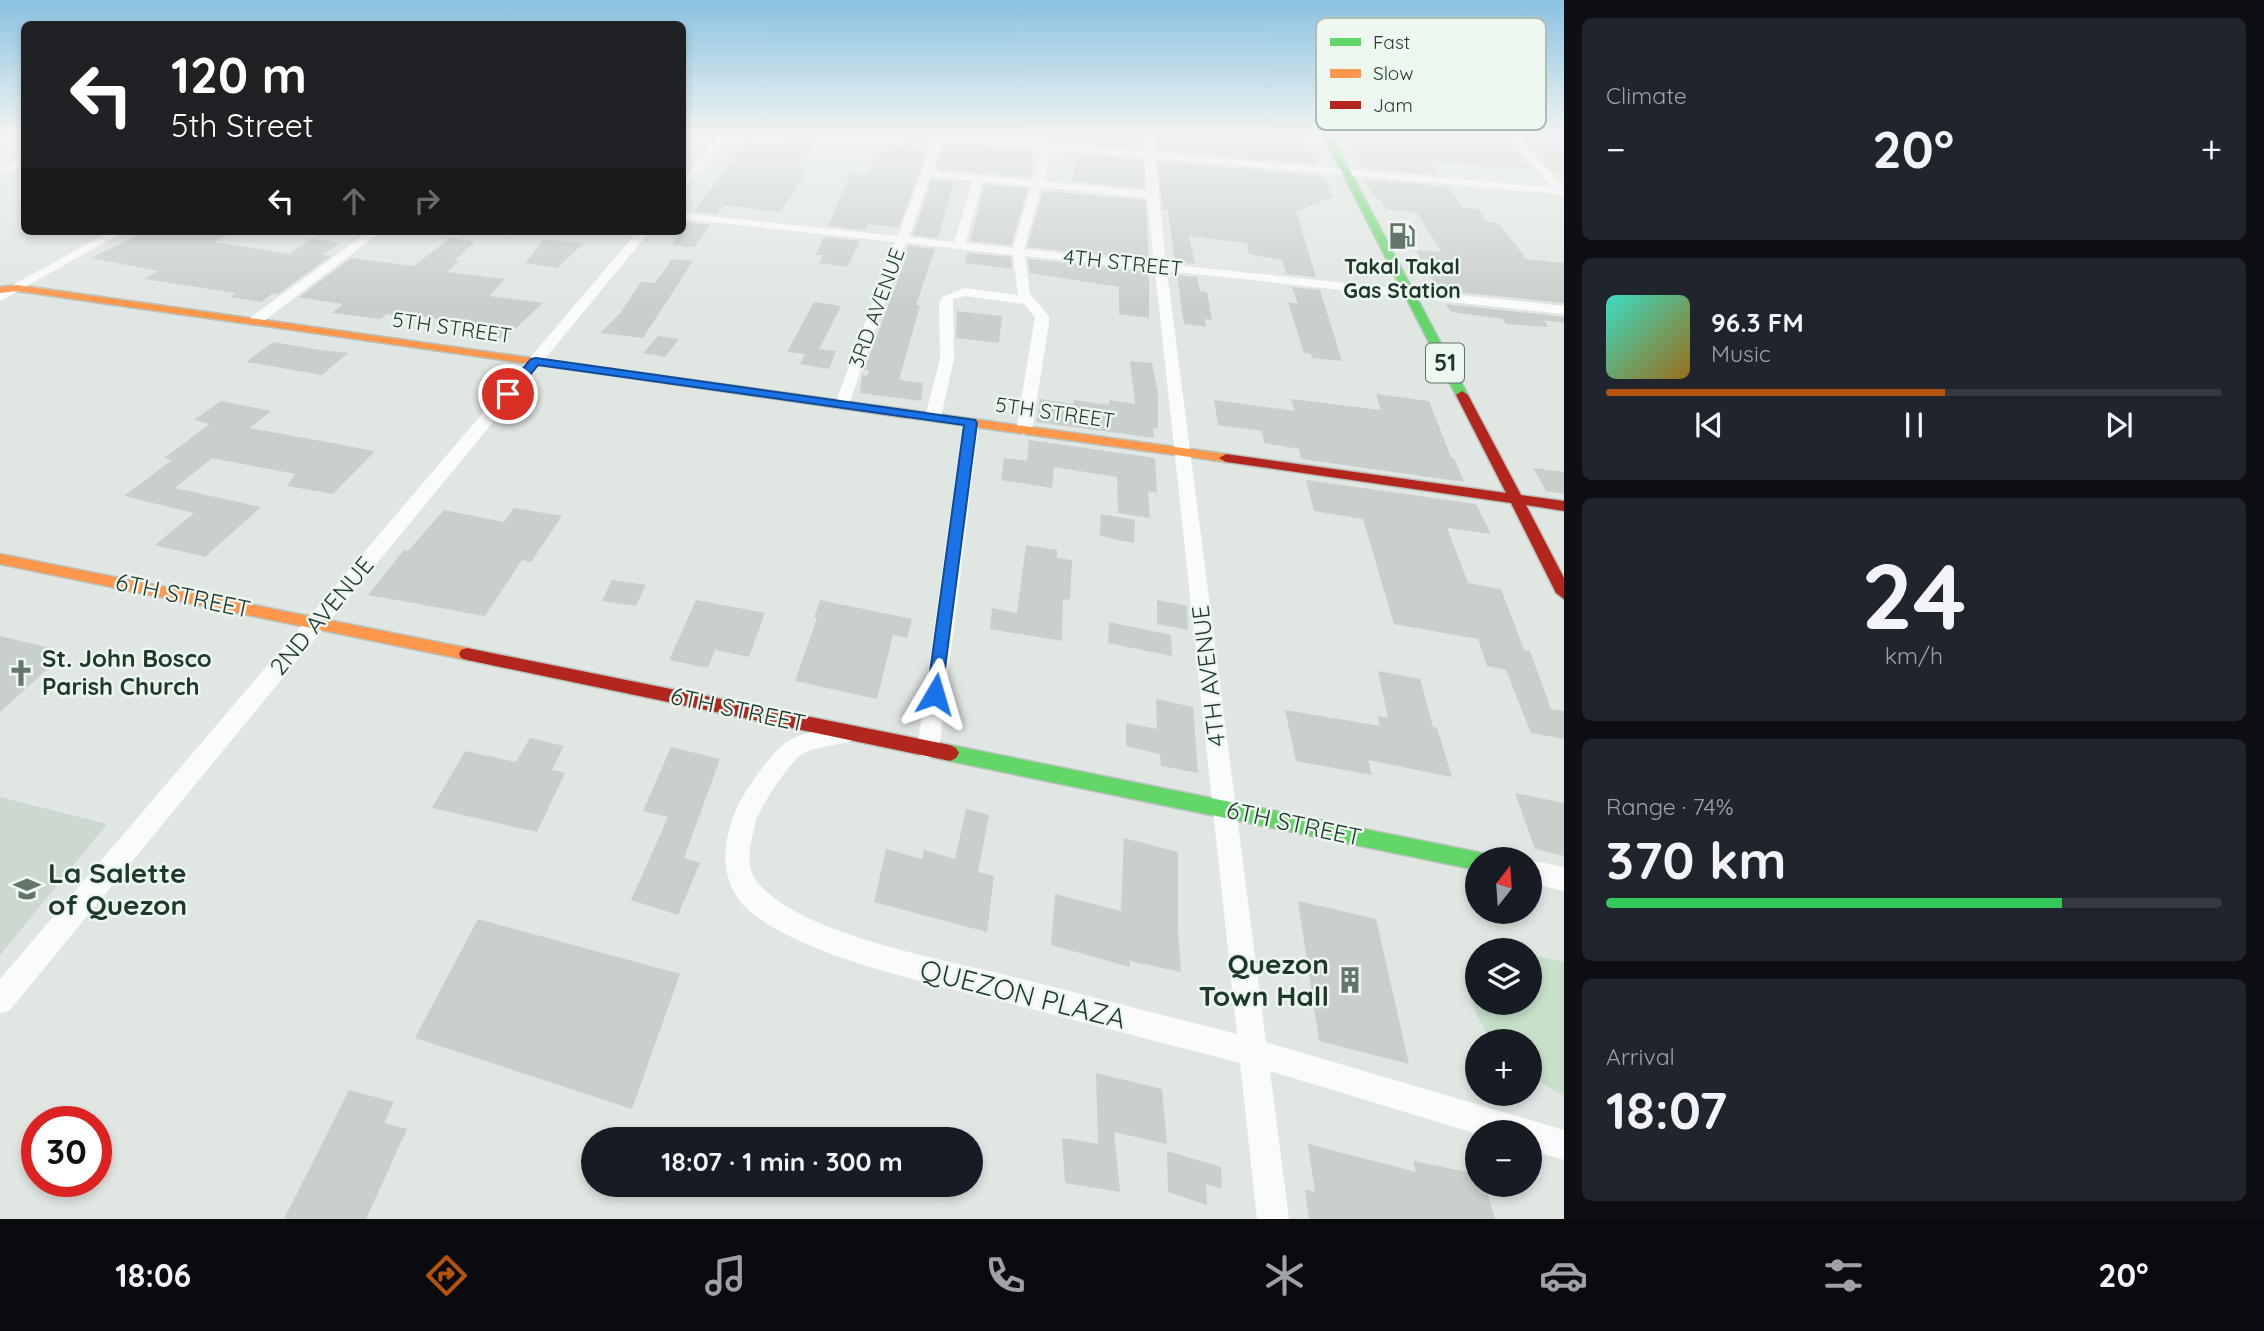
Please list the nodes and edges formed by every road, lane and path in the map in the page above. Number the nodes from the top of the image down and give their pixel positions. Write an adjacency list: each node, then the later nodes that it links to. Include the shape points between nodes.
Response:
1 (920, 190): 14 (street, 3RD AVENUE)
2 (975, 190): 15 (street)
3 (1037, 190): 16 (street)
4 (1100, 190): 9 (street)
5 (1153, 190): 9 (street, 4TH AVENUE)
6 (1355, 190): 20 (main road, 51)
7 (1539, 190): 8 (street)
8 (1563, 192)
9 (1153, 195): 17 (street, 4TH AVENUE)
10 (686, 216): 14 (street, 4TH STREET)
11 (112, 235): 18 (street)
12 (371, 235): 24 (street)
13 (641, 235): 25 (street, 2ND AVENUE)
14 (902, 239): 15 (street, 4TH STREET); 26 (street, 3RD AVENUE)
15 (959, 245): 16 (street, 4TH STREET)
16 (1018, 251): 17 (street, 4TH STREET); 22 (street)
17 (1162, 267): 20 (street, 4TH STREET); 30 (street, 4TH AVENUE)
18 (17, 288): 19 (main road, 5TH STREET); 21 (street); 24 (main road, 5TH STREET)
19 (0, 290)
20 (1409, 293): 23 (street, 4TH STREET); 31 (main road, 51)
21 (0, 297)
22 (1027, 300): 27 (street, via 964,292 948,297 947,359); 29 (street, via 1042,316 1042,323)
23 (1564, 310)
24 (255, 321): 25 (main road, 5TH STREET)
25 (536, 361): 26 (main road, 5TH STREET); 35 (street, 2ND AVENUE)
26 (842, 404): 27 (main road, 5TH STREET)
27 (933, 417): 28 (main road, 5TH STREET)
28 (971, 423): 29 (main road, 5TH STREET); 37 (street)
29 (1024, 430): 30 (main road, 5TH STREET)
30 (1183, 453): 31 (main road, 5TH STREET); 38 (street, 4TH AVENUE)
31 (1516, 500): 32 (main road, 5TH STREET); 34 (main road, 51)
32 (1564, 506)
33 (0, 559): 35 (main road, 6TH STREET)
34 (1564, 593)
35 (316, 623): 36 (main road, 6TH STREET); 42 (street, 2ND AVENUE)
36 (850, 733): 37 (main road, 6TH STREET); 43 (street, QUEZON PLAZA, via 795,747 759,789 746,816 737,850 738,872 749,892 769,910 809,932 878,956)
37 (928, 749): 38 (main road, 6TH STREET)
38 (1225, 809): 39 (main road, 6TH STREET); 43 (street, 4TH AVENUE)
39 (1465, 859)
40 (1542, 874): 41 (street)
41 (1564, 879)
42 (0, 1000)
43 (1253, 1052): 44 (street, QUEZON PLAZA); 47 (street, 4TH AVENUE)
44 (1482, 1120)
45 (1542, 1139): 46 (street)
46 (1564, 1145)
47 (1273, 1219)

